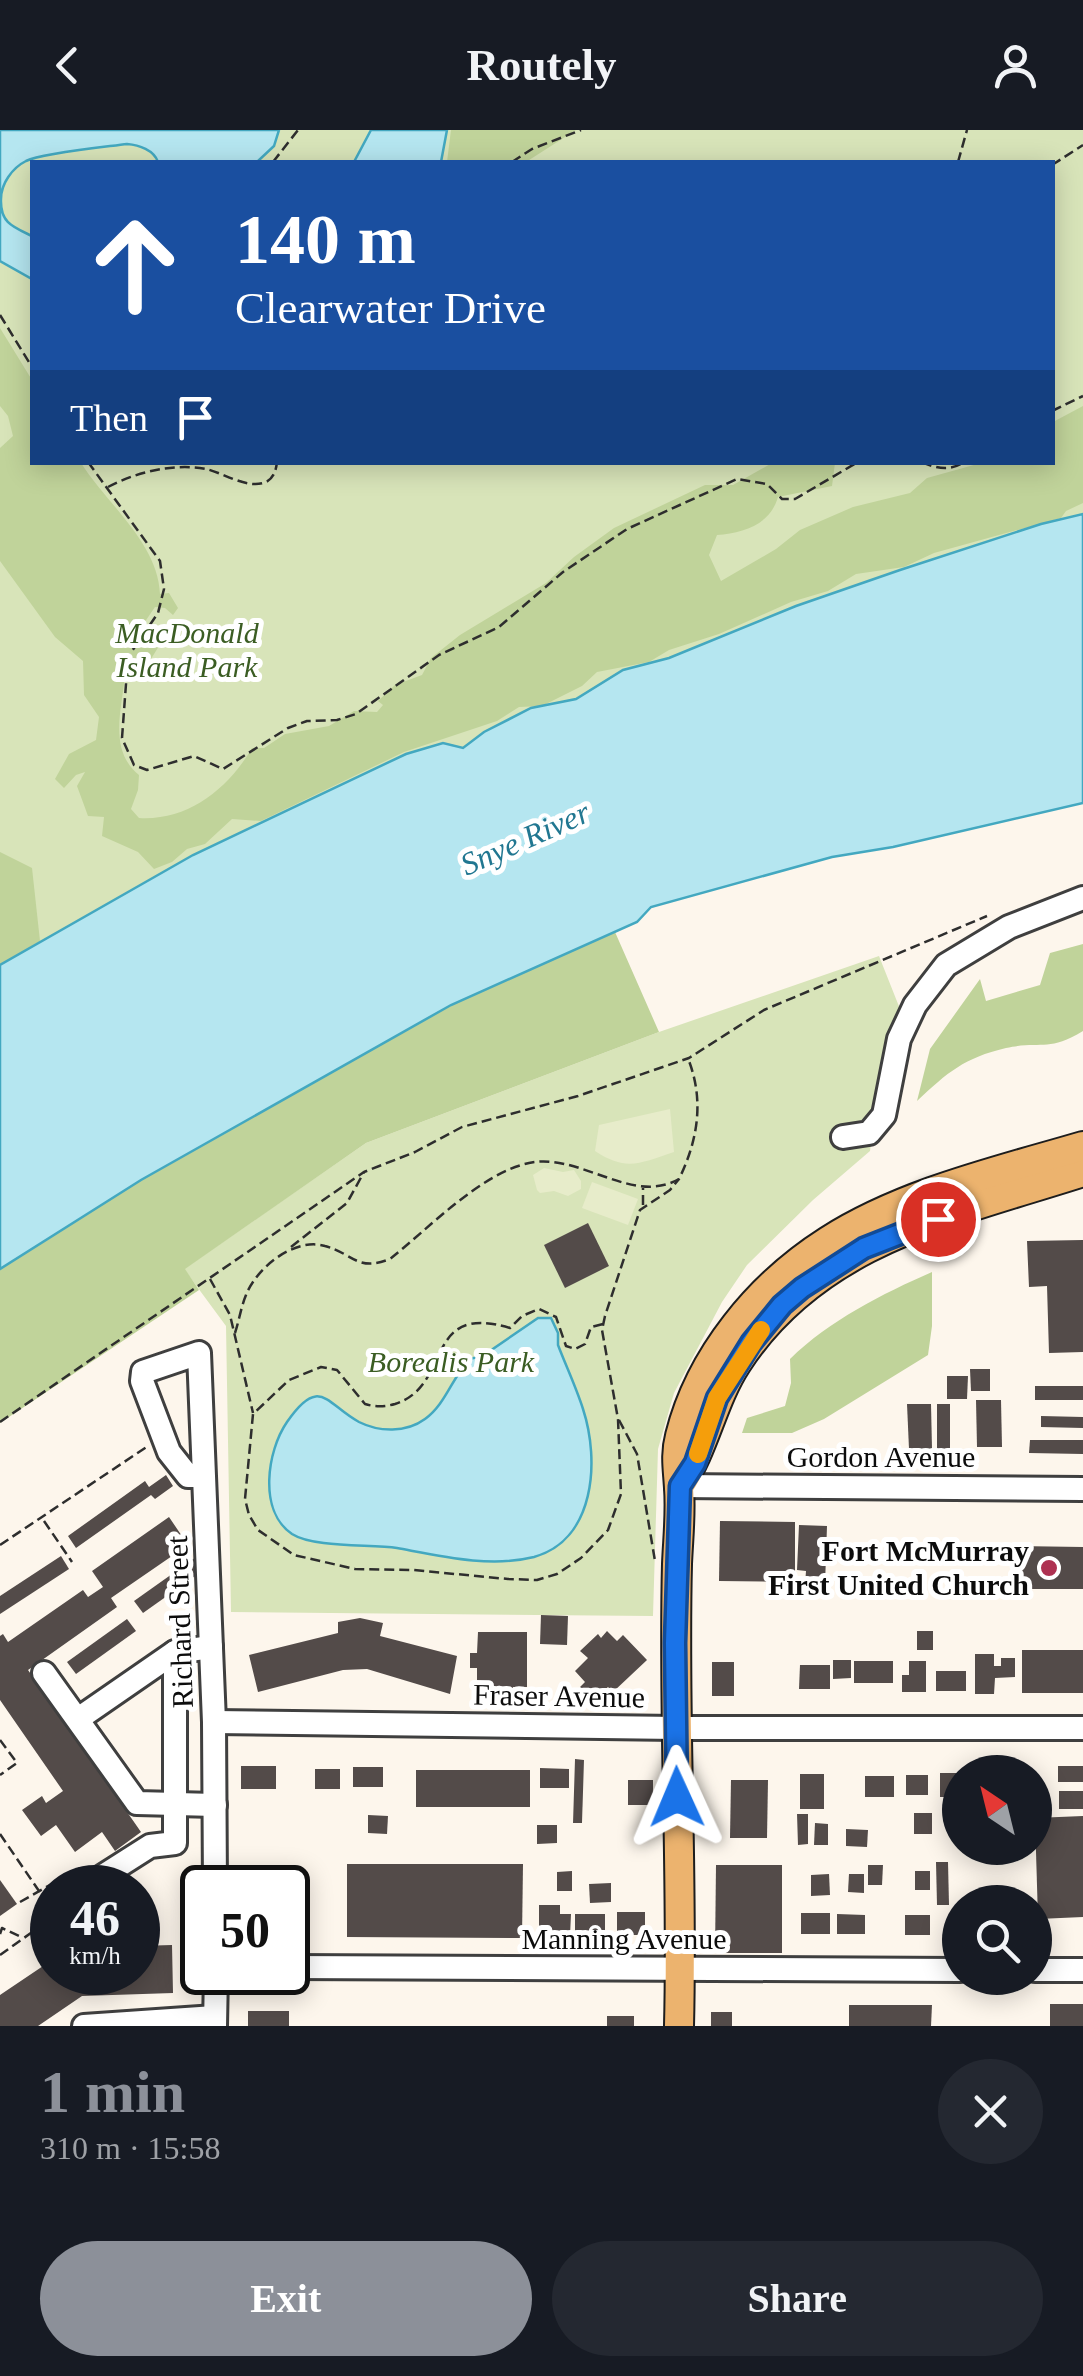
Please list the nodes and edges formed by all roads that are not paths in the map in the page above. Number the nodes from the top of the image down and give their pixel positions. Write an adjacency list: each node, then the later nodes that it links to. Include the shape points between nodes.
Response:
1 (1083, 898): 2 (street, via 1010,927 946,966 899,1039 884,1115 869,1132)
2 (843, 1137)
3 (1083, 1146): 6 (main road, via 883,1212 830,1239 770,1286 721,1346 692,1400 675,1460)
4 (1083, 1172): 6 (main road, via 885,1238 810,1282 782,1305 733,1369)
5 (204, 1476): 5 (street, Richard Street, via 200,1353 143,1372 142,1381 168,1452 188,1476); 8 (street, Richard Street)
6 (680, 1486): 7 (street, Gordon Avenue); 13 (main road)
7 (1083, 1488)
8 (212, 1647): 9 (street); 12 (street, Richard Street)
9 (175, 1652): 11 (street); 16 (street)
10 (44, 1673): 11 (street)
11 (78, 1719): 16 (street, via 137,1803)
12 (214, 1722): 13 (street, Fraser Avenue); 15 (street, Richard Street)
13 (676, 1728): 14 (street, Fraser Avenue); 20 (main road)
14 (1083, 1728)
15 (215, 1804): 16 (street); 18 (street, Richard Street)
16 (174, 1805): 17 (street, via 175,1843)
17 (108, 1865)
18 (216, 1865)
19 (310, 1968): 20 (street, Manning Avenue)
20 (680, 1969): 21 (street, Manning Avenue); 27 (main road)
21 (942, 1970)
22 (1052, 1970): 23 (street)
23 (1083, 1970)
24 (216, 1995): 25 (street)
25 (215, 2022): 26 (street)
26 (88, 2025)
27 (679, 2026)

